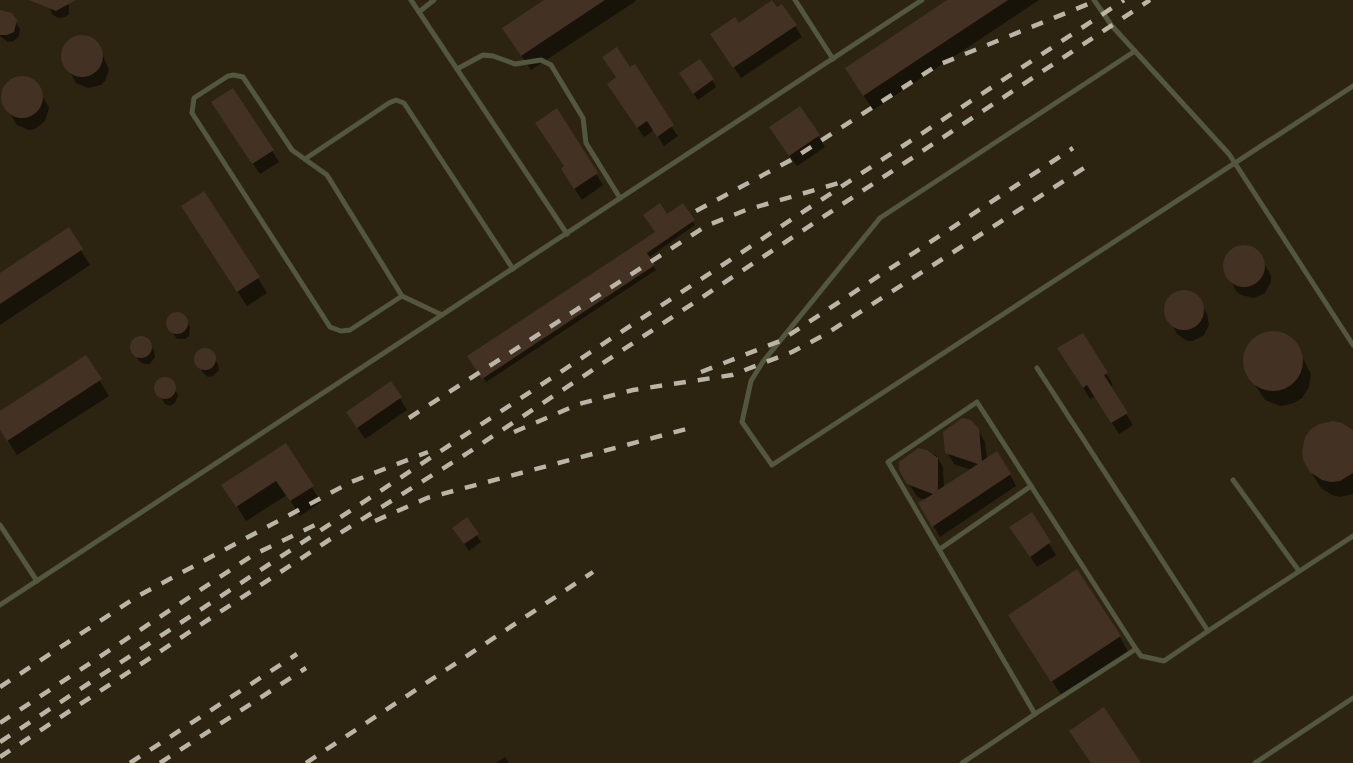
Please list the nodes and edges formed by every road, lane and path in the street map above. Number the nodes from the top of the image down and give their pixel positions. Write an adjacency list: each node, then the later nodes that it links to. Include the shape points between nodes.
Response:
1 (411, 0): 6 (lane)
2 (435, 0): 6 (lane)
3 (795, 0): 8 (lane)
4 (922, 0): 8 (lane)
5 (1094, 0): 7 (lane)
6 (419, 12): 9 (lane)
7 (1135, 51): 12 (lane); 12 (lane, via 880,218 751,381 742,422 772,465)
8 (833, 59): 13 (lane)
9 (457, 69): 13 (lane, via 483,55 515,64 541,60 551,65 583,118 586,143); 14 (lane)
10 (1353, 86): 12 (lane)
11 (304, 159): 15 (lane, via 388,103 404,103); 16 (lane, via 327,175); 16 (lane, via 292,150 243,77 228,76 194,98 192,113 330,327 350,330)
12 (1235, 163): 18 (lane)
13 (620, 198): 14 (lane)
14 (567, 234): 15 (lane)
15 (513, 269): 17 (lane)
16 (402, 296): 17 (lane)
17 (442, 315): 26 (lane)
18 (1353, 345)
19 (1037, 368): 28 (lane)
20 (1233, 480): 25 (lane)
21 (1031, 486): 24 (lane); 24 (lane, via 977,402 888,462); 29 (lane)
22 (0, 525): 26 (lane)
23 (1353, 536): 25 (lane)
24 (940, 549): 31 (lane)
25 (1299, 572): 28 (lane)
26 (37, 581): 27 (lane)
27 (0, 606)
28 (1208, 631): 29 (lane, via 1164,661 1141,656)
29 (1136, 649): 31 (lane)
30 (1353, 698): 33 (lane)
31 (1035, 713): 32 (lane)
32 (962, 763)
33 (1255, 763)

